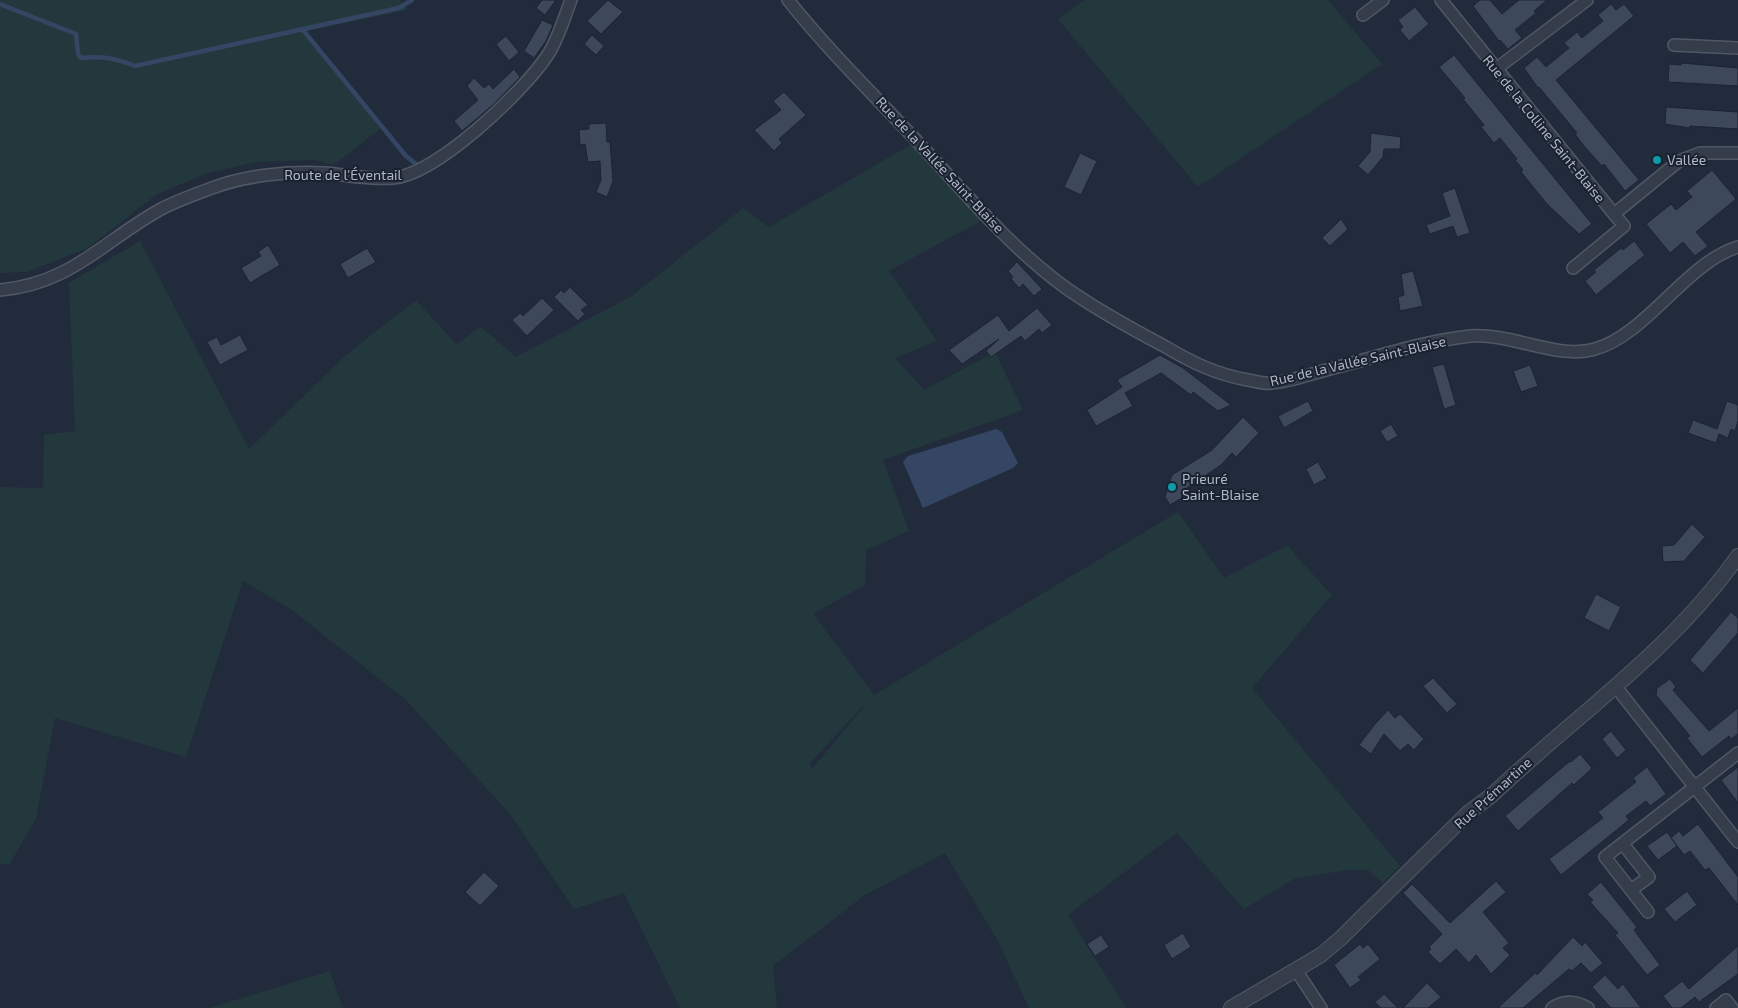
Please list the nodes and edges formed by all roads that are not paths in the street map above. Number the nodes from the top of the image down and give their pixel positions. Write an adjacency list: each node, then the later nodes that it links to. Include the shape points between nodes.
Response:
1 (571, 0): 14 (street, Route de l'Éventail, via 549,54 536,72 505,104 424,168 393,178 322,173 263,176 215,187 163,208 73,269 45,282)
2 (788, 0): 12 (street, Rue de la Vallée Saint-Blaise, via 986,218 1056,280 1102,312 1201,367 1222,375 1271,383 1438,341 1471,336 1512,338 1557,350 1581,352 1597,349 1632,328 1706,264 1725,251)
3 (1382, 0): 6 (street)
4 (1441, 0): 9 (street, Rue de la Colline Saint-Blaise)
5 (1587, 0): 9 (street)
6 (1364, 16)
7 (1674, 45): 8 (street)
8 (1738, 48)
9 (1496, 69): 11 (street, Rue de la Colline Saint-Blaise)
10 (1738, 153): 11 (street, Rue de la Colline Saint-Blaise, via 1700,153 1679,161)
11 (1614, 214): 13 (street, via 1624,226)
12 (1738, 247)
13 (1573, 268)
14 (0, 290)
15 (1738, 556): 16 (street, Rue Prémartine, via 1715,589 1668,640)
16 (1616, 687): 18 (street); 23 (street, Rue Prémartine, via 1468,813 1341,938)
17 (1738, 753): 18 (street)
18 (1695, 788): 19 (street); 20 (street)
19 (1738, 842)
20 (1623, 844): 21 (street, via 1606,857); 21 (street, via 1649,877)
21 (1631, 890): 22 (street)
22 (1648, 912)
23 (1296, 970): 24 (street, Rue Prémartine); 25 (street)
24 (1231, 1008)
25 (1321, 1008)
26 (1552, 1008): 27 (street, via 1570,1002)
27 (1588, 1008)
28 (1716, 1008): 29 (street, via 1726,1000)
29 (1732, 1008)

